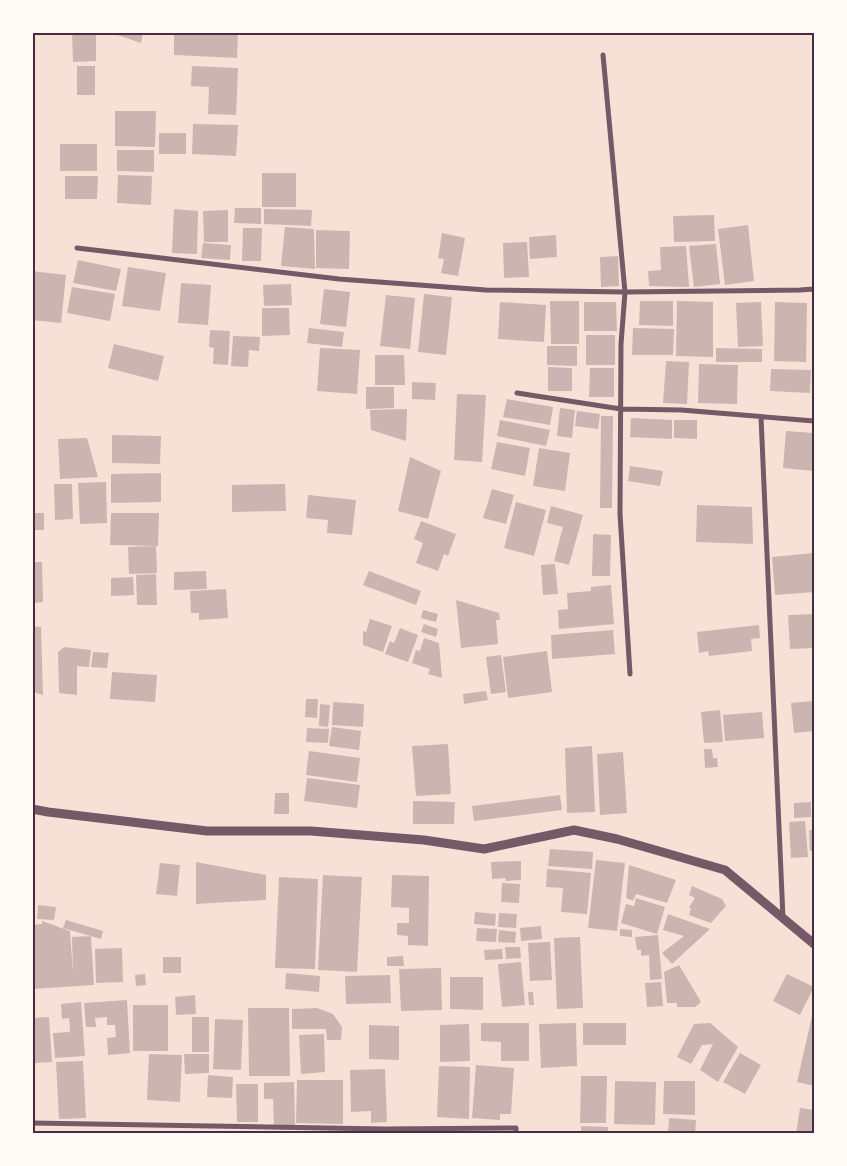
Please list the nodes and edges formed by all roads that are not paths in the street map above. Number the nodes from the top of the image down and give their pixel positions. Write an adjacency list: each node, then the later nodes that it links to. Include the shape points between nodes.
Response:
1 (603, 55): 4 (street)
2 (77, 248): 4 (street, via 339,279 476,290)
3 (814, 289): 4 (street)
4 (625, 292): 6 (street)
5 (517, 393): 6 (street)
6 (621, 409): 7 (street); 9 (street, via 620,514)
7 (761, 417): 8 (street); 11 (street)
8 (814, 421)
9 (630, 674)
10 (32, 809): 11 (street, via 207,831 312,830 484,849 574,830 725,870)
11 (783, 918): 12 (street)
12 (814, 944)
13 (32, 1123): 14 (street, via 516,1128)
14 (516, 1134)

